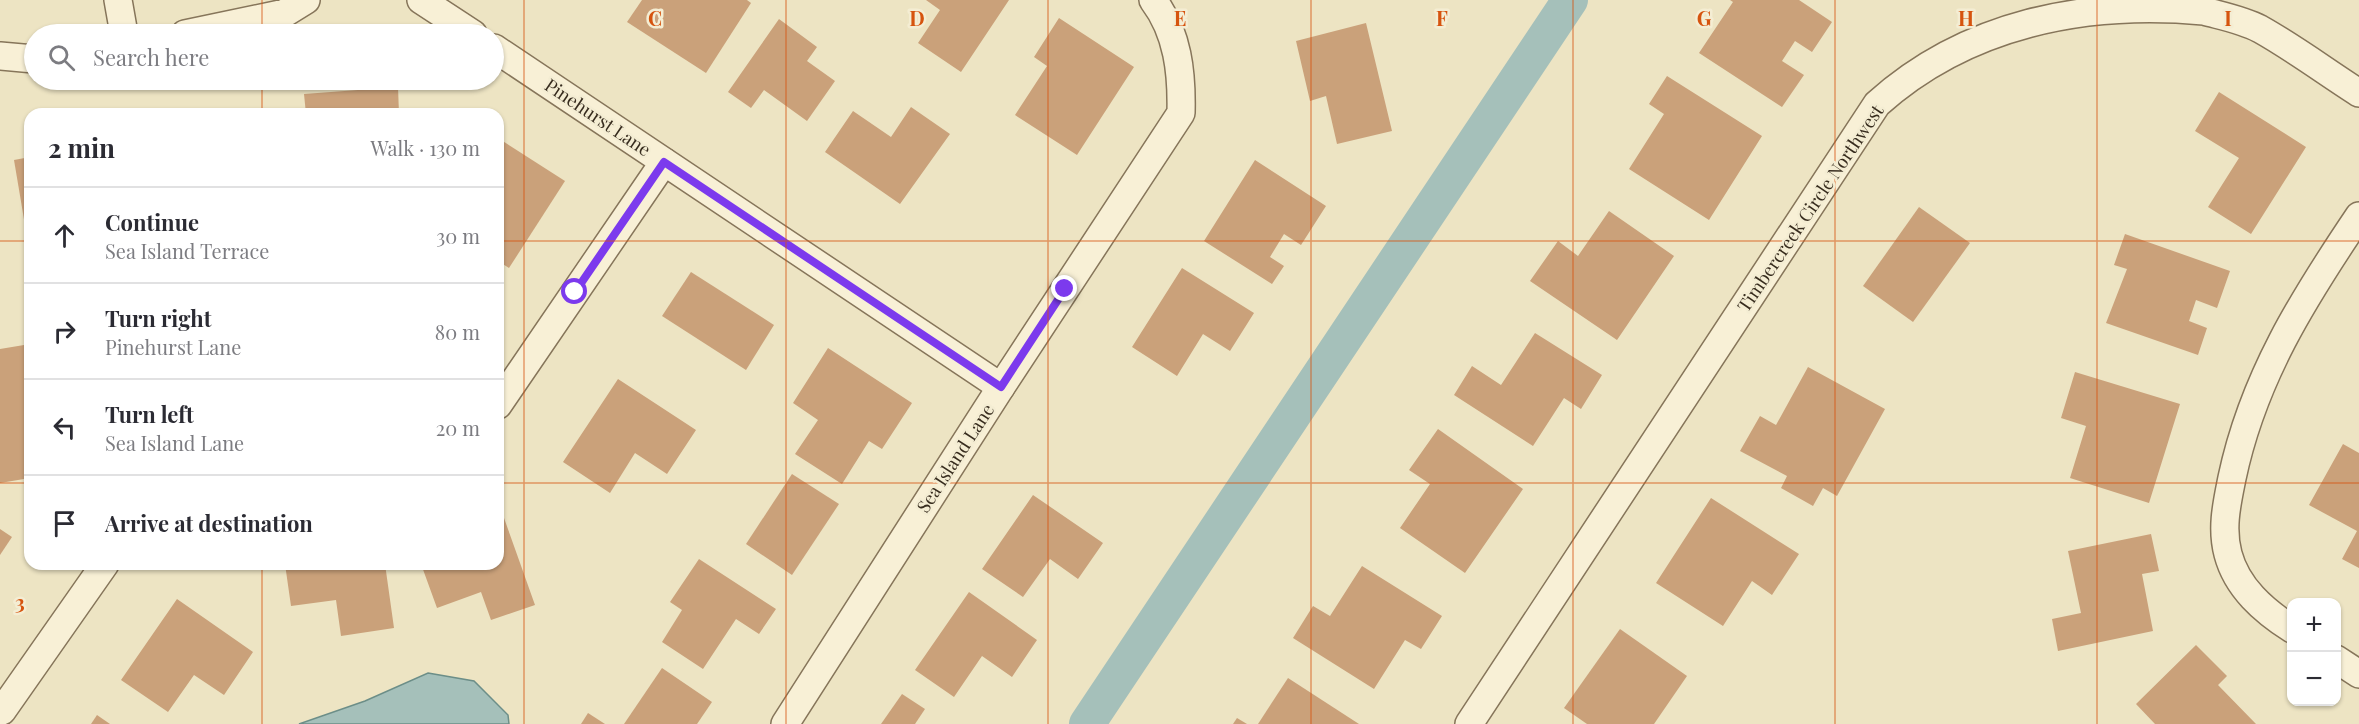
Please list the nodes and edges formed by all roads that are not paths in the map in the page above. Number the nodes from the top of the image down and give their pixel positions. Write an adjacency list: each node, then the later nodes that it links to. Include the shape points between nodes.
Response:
1 (118, 0): 5 (street)
2 (306, 0): 6 (street, via 285,14)
3 (421, 0): 7 (street)
4 (1153, 0): 14 (street, Sea Island Lane, via 1175,42 1182,78 1181,113)
5 (122, 24)
6 (234, 24)
7 (458, 24)
8 (504, 55): 12 (street, Pinehurst Lane)
9 (0, 56): 10 (street)
10 (24, 58)
11 (2359, 93): 22 (street, Timbercreek Circle Northwest, via 2259,29 2156,3 2089,3 2024,16 1965,40 1928,62 1877,104)
12 (664, 162): 14 (street, Pinehurst Lane); 15 (street)
13 (2359, 216): 17 (street, via 2289,324 2260,385 2238,449 2224,518 2228,555 2244,589)
14 (1001, 387): 21 (street, Sea Island Lane)
15 (504, 396)
16 (101, 570): 20 (street)
17 (2287, 626)
18 (2341, 662): 19 (street)
19 (2359, 674)
20 (2, 711)
21 (785, 724)
22 (1469, 724)

